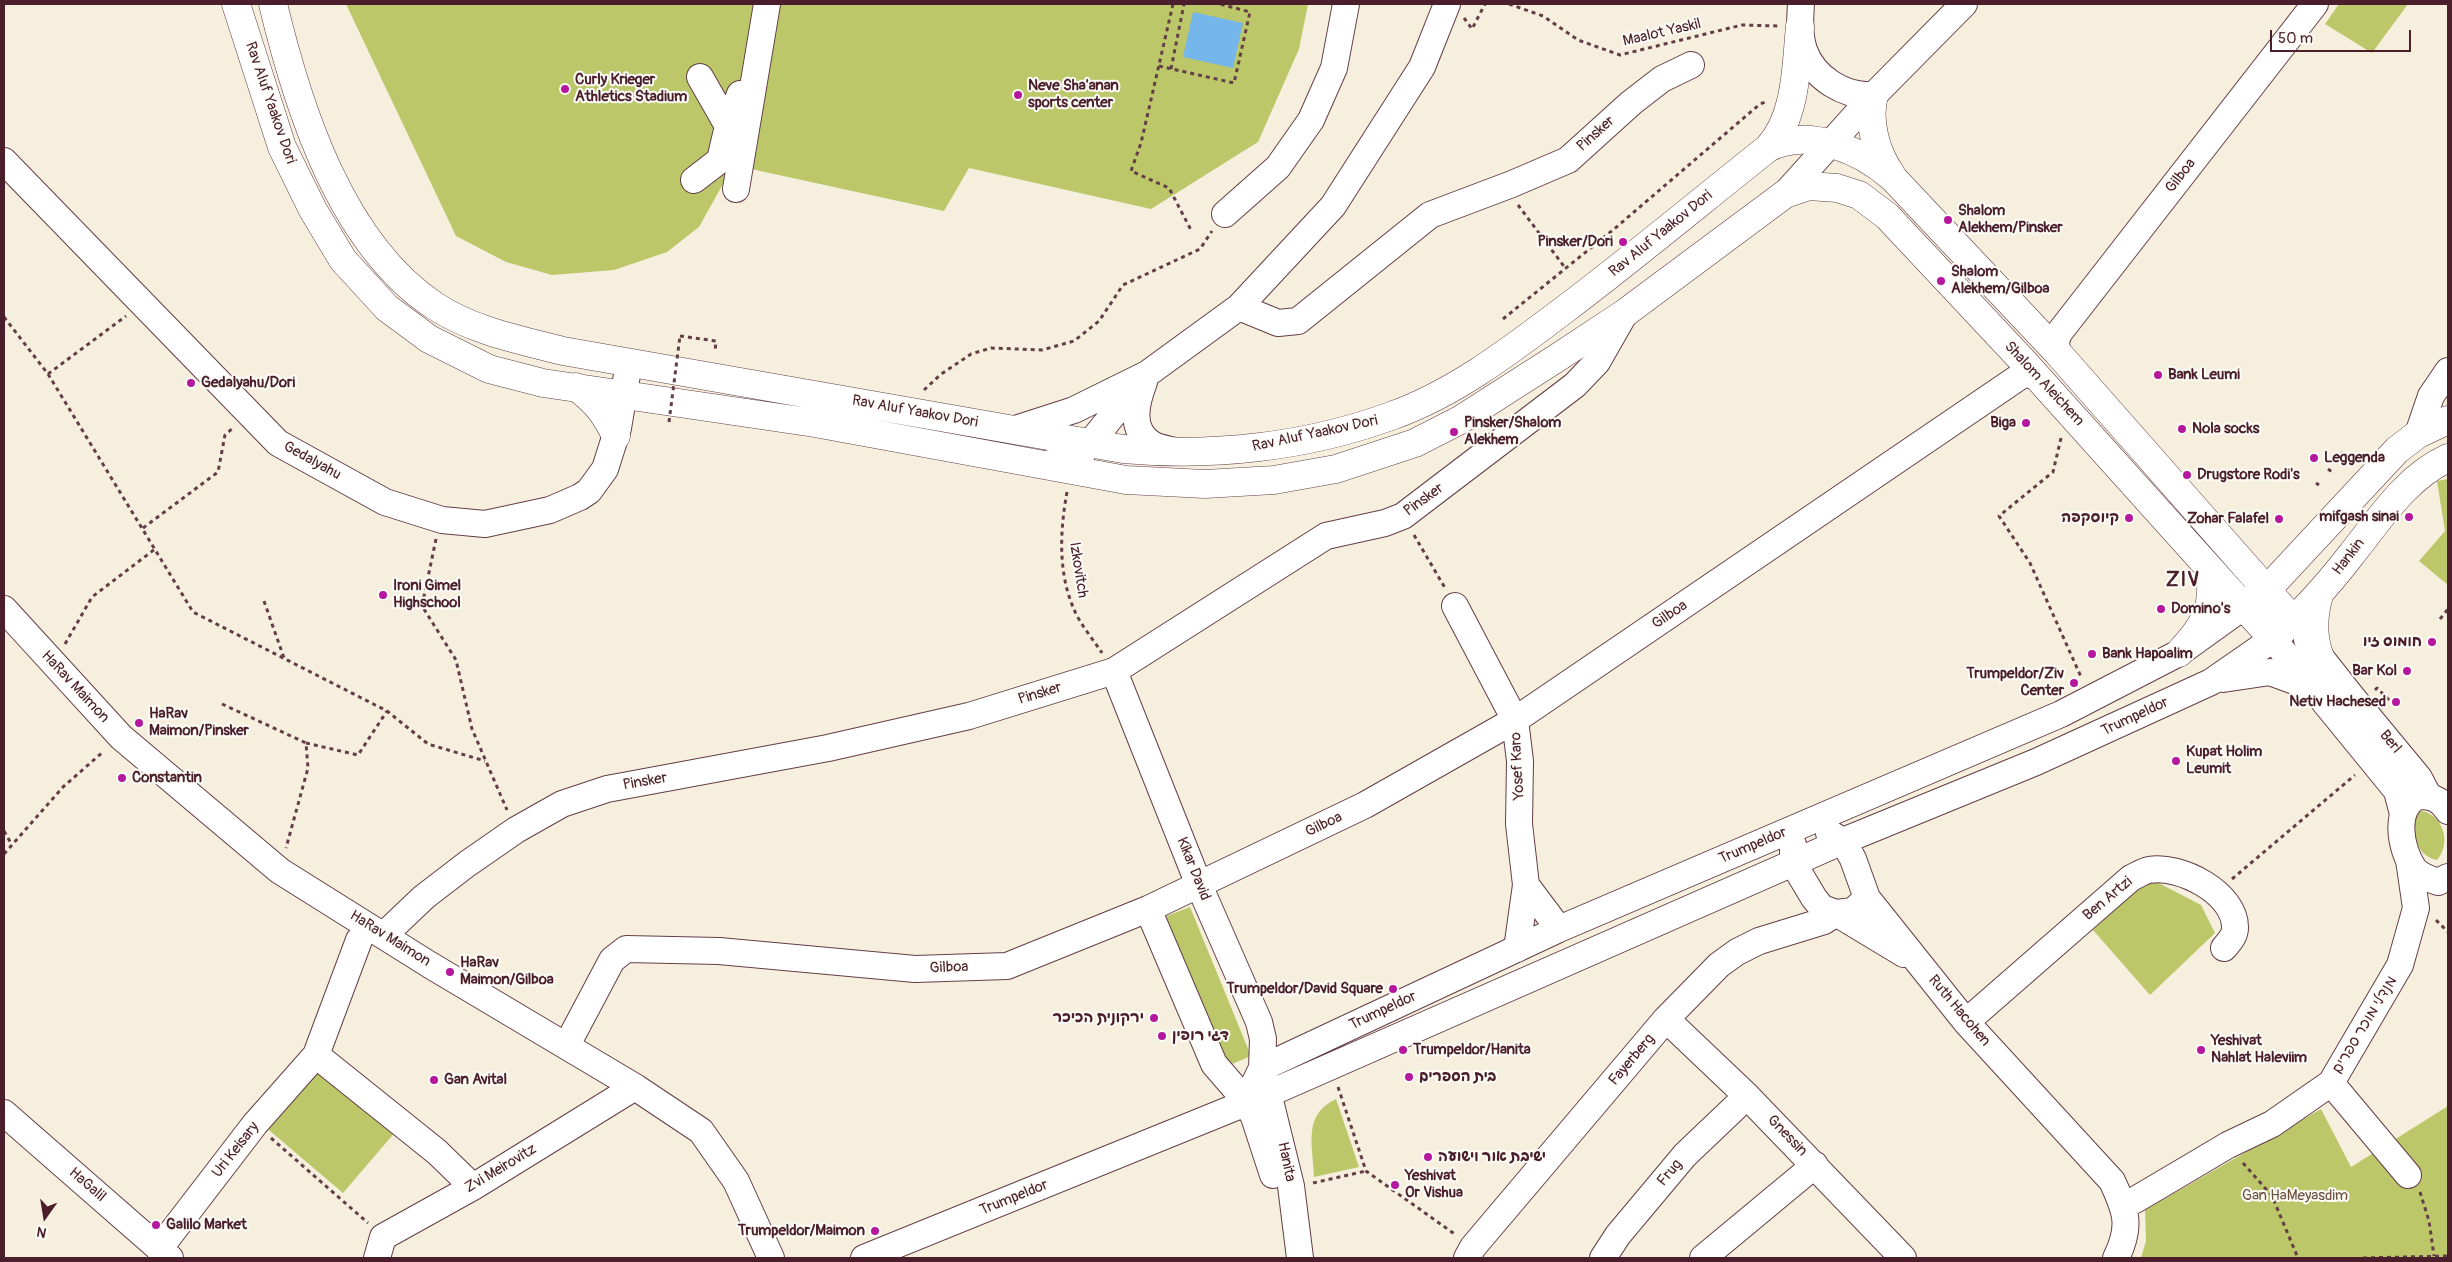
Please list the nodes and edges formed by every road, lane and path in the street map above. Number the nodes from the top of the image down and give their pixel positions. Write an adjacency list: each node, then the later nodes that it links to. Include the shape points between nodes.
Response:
1 (236, 4): 45 (main road, Rav Aluf Yaakov Dori, via 282,147 313,210 343,260 387,308 429,339 489,369)
2 (274, 4): 40 (main road, Rav Aluf Yaakov Dori, via 313,141 347,208 403,280 435,306 506,337 563,352)
3 (767, 4): 14 (street)
4 (1172, 4): 16 (path)
5 (1184, 4): 17 (path)
6 (1220, 4): 17 (path, via 1250,12 1234,83)
7 (1346, 4): 30 (street, via 1334,68 1311,120 1278,167)
8 (1485, 4): 12 (path, via 1472,29)
9 (1509, 4): 13 (path, Maalot Yaskil, via 1544,16 1578,40 1620,54 1742,25)
10 (1964, 4): 19 (street)
11 (2315, 4): 39 (street, Gilboa, via 2059,333)
12 (1455, 10): 34 (street, via 1333,206)
13 (1800, 15): 19 (street, via 1804,50 1822,76 1844,92); 23 (main road, via 1791,100 1782,128)
14 (760, 39): 21 (street); 28 (street)
15 (1691, 65): 27 (street, Pinsker, via 1662,79 1568,160)
16 (1159, 66): 17 (path); 31 (path, via 1131,171 1169,188)
17 (1171, 69)
18 (700, 77): 21 (street)
19 (1874, 95): 22 (street); 25 (main road, via 1873,132 1882,159)
20 (1760, 104): 32 (path)
21 (728, 126): 26 (street, via 720,160)
22 (1829, 144): 23 (main road, Rav Aluf Yaakov Dori, via 1788,140); 25 (main road, Shalom Aleichem, via 1870,160); 29 (street)
23 (1768, 148): 57 (main road, Rav Aluf Yaakov Dori, via 1540,328 1435,397 1391,416 1298,440 1241,450)
24 (4, 161): 33 (street, Gedalyahu)
25 (1893, 178): 39 (main road, Shalom Aleichem)
26 (694, 180)
27 (1505, 187): 32 (path); 34 (street, Pinsker, via 1430,214 1298,321 1278,322)
28 (736, 189)
29 (1785, 194): 35 (main road, Rav Aluf Yaakov Dori); 44 (main road, Shalom Aleichem, via 1800,187 1829,186 1859,195 1873,204)
30 (1224, 214): 46 (path, via 1200,249 1123,285 1099,321 1074,341 1042,350 991,348 971,354)
31 (1191, 230)
32 (1566, 269): 37 (path)
33 (143, 304): 42 (path); 49 (street, Gedalyahu)
34 (1238, 307): 43 (street)
35 (1625, 313): 60 (main road, Rav Aluf Yaakov Dori, via 1460,420 1415,442 1336,469 1274,480 1206,484 1126,480); 85 (street, Pinsker, via 1596,362 1575,385 1403,516 1326,536)
36 (4, 317): 42 (path)
37 (1503, 319)
38 (716, 352): 48 (path, bridge, via 716,341 680,336)
39 (2057, 352): 69 (main road, Shalom Aleichem)
40 (629, 363): 47 (street); 51 (main road, Rav Aluf Yaakov Dori)
41 (2448, 371): 53 (street, via 2431,396)
42 (48, 374): 65 (path)
43 (1147, 374): 51 (street, via 1074,410); 55 (street); 57 (street, via 1134,412 1138,426 1152,445)
44 (2034, 374): 70 (main road, Shalom Aleichem); 91 (street, Gilboa, via 2022,375)
45 (576, 388): 47 (main road, Rav Aluf Yaakov Dori); 52 (main road, via 601,408)
46 (924, 390)
47 (623, 394): 48 (main road, Rav Aluf Yaakov Dori); 52 (street, Gedalyahu)
48 (664, 410): 52 (main road, via 640,403 632,408); 60 (main road, Rav Aluf Yaakov Dori, via 815,423)
49 (248, 412): 64 (street, Gedalyahu, via 278,443 385,502); 65 (path, via 225,435 218,472)
50 (2448, 420): 53 (main road)
51 (1012, 430): 55 (main road, Rav Aluf Yaakov Dori)
52 (617, 432): 64 (street, Gedalyahu, via 598,480 589,491 569,502 526,516 485,524)
53 (2418, 434): 67 (main road, via 2397,450)
54 (2062, 435): 87 (path, via 2053,472 1998,516 2030,563)
55 (1090, 444): 57 (main road, Rav Aluf Yaakov Dori); 60 (street, via 1071,459)
56 (2346, 451): 58 (path)
57 (1180, 452)
58 (2340, 457)
59 (2448, 458): 72 (main road, Hankin, via 2401,493)
60 (1045, 464)
61 (2328, 469): 62 (path)
62 (2332, 472)
63 (1068, 487): 85 (path, Izkovitch, via 1060,528 1063,566 1073,608)
64 (442, 520): 94 (path, via 422,606 456,660 472,729)
65 (143, 528): 68 (path)
66 (1412, 530): 74 (path)
67 (2316, 536): 69 (main road, via 2277,555); 71 (main road)
68 (155, 550): 81 (path, via 92,597); 84 (path, via 193,612)
69 (2240, 558): 71 (main road, Shalom Aleichem)
70 (2210, 570): 75 (main road, Shalom Aleichem); 82 (main road, via 2211,602 2205,622)
71 (2266, 589): 75 (main road, Trumpeldor); 79 (main road, Shalom Aleichem)
72 (2319, 595): 79 (main road, Hankin); 83 (main road, via 2314,614 2314,639)
73 (264, 601): 84 (path)
74 (1455, 606): 91 (street, Yosef Karo)
75 (2243, 607): 80 (main road, Shalom Aleichem); 82 (street, Trumpeldor)
76 (4, 609): 116 (street, HaRav Maimon, via 121,736 280,871)
77 (2448, 609): 78 (path)
78 (2440, 620)
79 (2294, 621): 80 (main road, Hankin); 83 (street, Berl)
80 (2273, 639): 86 (street, Trumpeldor); 88 (street, Berl)
81 (64, 645)
82 (2179, 653): 99 (street, Trumpeldor, via 2061,714)
83 (2320, 657): 96 (street, Berl)
84 (284, 658): 90 (path)
85 (1109, 663): 108 (street, Kikar David); 116 (street, Pinsker, via 969,716 828,748 606,789 562,804 516,830)
86 (2211, 682): 88 (street, via 2270,672); 101 (street, Trumpeldor, via 2036,762)
87 (2086, 687)
88 (2311, 687): 98 (street, Berl, via 2397,791)
89 (222, 704): 92 (path)
90 (387, 711): 92 (path, via 358,755); 94 (path, via 428,744)
91 (1515, 720): 108 (street, Gilboa, via 1365,806); 109 (street, Yosef Karo, via 1520,761 1519,824)
92 (306, 743): 103 (path, via 308,768)
93 (105, 750): 102 (path, via 63,787)
94 (485, 761): 97 (path)
95 (2361, 770): 110 (path)
96 (2443, 806): 98 (street, via 2413,798)
97 (508, 813)
98 (2402, 814): 105 (street, Berl, via 2403,844)
99 (1805, 823): 101 (street); 106 (street, via 1794,840); 115 (street, Trumpeldor)
100 (4, 831): 102 (path)
101 (1843, 841): 106 (street, Trumpeldor); 111 (street, via 1854,859)
102 (12, 844): 104 (path)
103 (286, 849)
104 (4, 854)
105 (2409, 860): 107 (street, via 2425,877); 112 (street, מנדלי מוכר ספרים)
106 (1793, 863): 114 (street, via 1822,908); 127 (street, Trumpeldor)
107 (2445, 881): 112 (street)
108 (1199, 885): 113 (street, Gilboa); 121 (street, Kikar David)
109 (1526, 885): 115 (street); 118 (street, Yosef Karo)
110 (2216, 892): 117 (street, Ben Artzi, via 2227,906 2235,926 2234,934); 122 (street, Ben Artzi, via 2196,878 2164,870 2148,870 2131,878)
111 (1867, 898): 114 (street, Fayerberg, via 1853,911); 119 (street, Ruth Hacohen)
112 (2416, 908): 128 (street, מנדלי מוכר ספרים, via 2400,966)
113 (1148, 909): 124 (street, Gilboa, via 1008,966 915,969 718,951 626,949 612,960); 131 (street, via 1214,1064)
114 (1836, 913): 119 (street); 120 (street, Fayerberg, via 1824,921 1759,940 1737,952 1691,991)
115 (1559, 929): 118 (street, Trumpeldor)
116 (370, 933): 124 (street, HaRav Maimon); 125 (street, Uri Keisary)
117 (2224, 948)
118 (1517, 949): 123 (street, Trumpeldor)
119 (1919, 963): 122 (street, Ruth Hacohen)
120 (1666, 1019): 130 (street, Gnessin); 143 (street, Fayerberg, via 1485,1233)
121 (1259, 1022): 123 (street, via 1294,1040); 126 (street, Kikar David, via 1263,1039)
122 (1966, 1022): 155 (street, Ruth Hacohen, via 2112,1181 2125,1209 2125,1233)
123 (1314, 1044): 126 (street, Trumpeldor)
124 (567, 1045): 129 (street, HaRav Maimon)
125 (316, 1055): 133 (street, Uri Keisary); 141 (street, via 437,1152)
126 (1262, 1068): 131 (street)
127 (1328, 1075): 131 (street, Trumpeldor); 135 (street, via 1302,1086 1289,1105); 138 (path)
128 (2331, 1083): 136 (street, via 2272,1124); 139 (street, מנדלי מוכר ספרים)
129 (635, 1087): 141 (street, Zvi Meirovitz); 148 (street, HaRav Maimon, via 701,1131 736,1181)
130 (1747, 1096): 137 (street, Gnessin); 152 (street, Frug, via 1685,1155 1618,1235)
131 (1257, 1098): 134 (street, Trumpeldor); 135 (street, Hanita)
132 (4, 1113): 145 (street, HaGalil)
133 (255, 1124): 144 (path); 145 (street, Uri Keisary)
134 (1180, 1131): 135 (street, via 1227,1122); 149 (street, Trumpeldor)
135 (1274, 1143): 150 (street, Hanita); 151 (street, Hanita, via 1291,1186)
136 (2228, 1145): 142 (street); 156 (path, via 2272,1196)
137 (1815, 1165): 153 (street); 154 (street, Gnessin)
138 (1366, 1171): 140 (path); 143 (path)
139 (2408, 1175): 146 (path, via 2420,1192 2429,1221)
140 (1306, 1185)
141 (473, 1187): 144 (street, Zvi Meirovitz)
142 (2135, 1200)
143 (1462, 1247)
144 (380, 1248)
145 (165, 1253)
146 (2434, 1256): 147 (path); 157 (path)
147 (2448, 1256)
148 (771, 1258)
149 (864, 1258)
150 (1285, 1258)
151 (1300, 1258)
152 (1603, 1258)
153 (1703, 1258)
154 (1903, 1258)
155 (2116, 1258)
156 (2298, 1258)
157 (2363, 1258)

